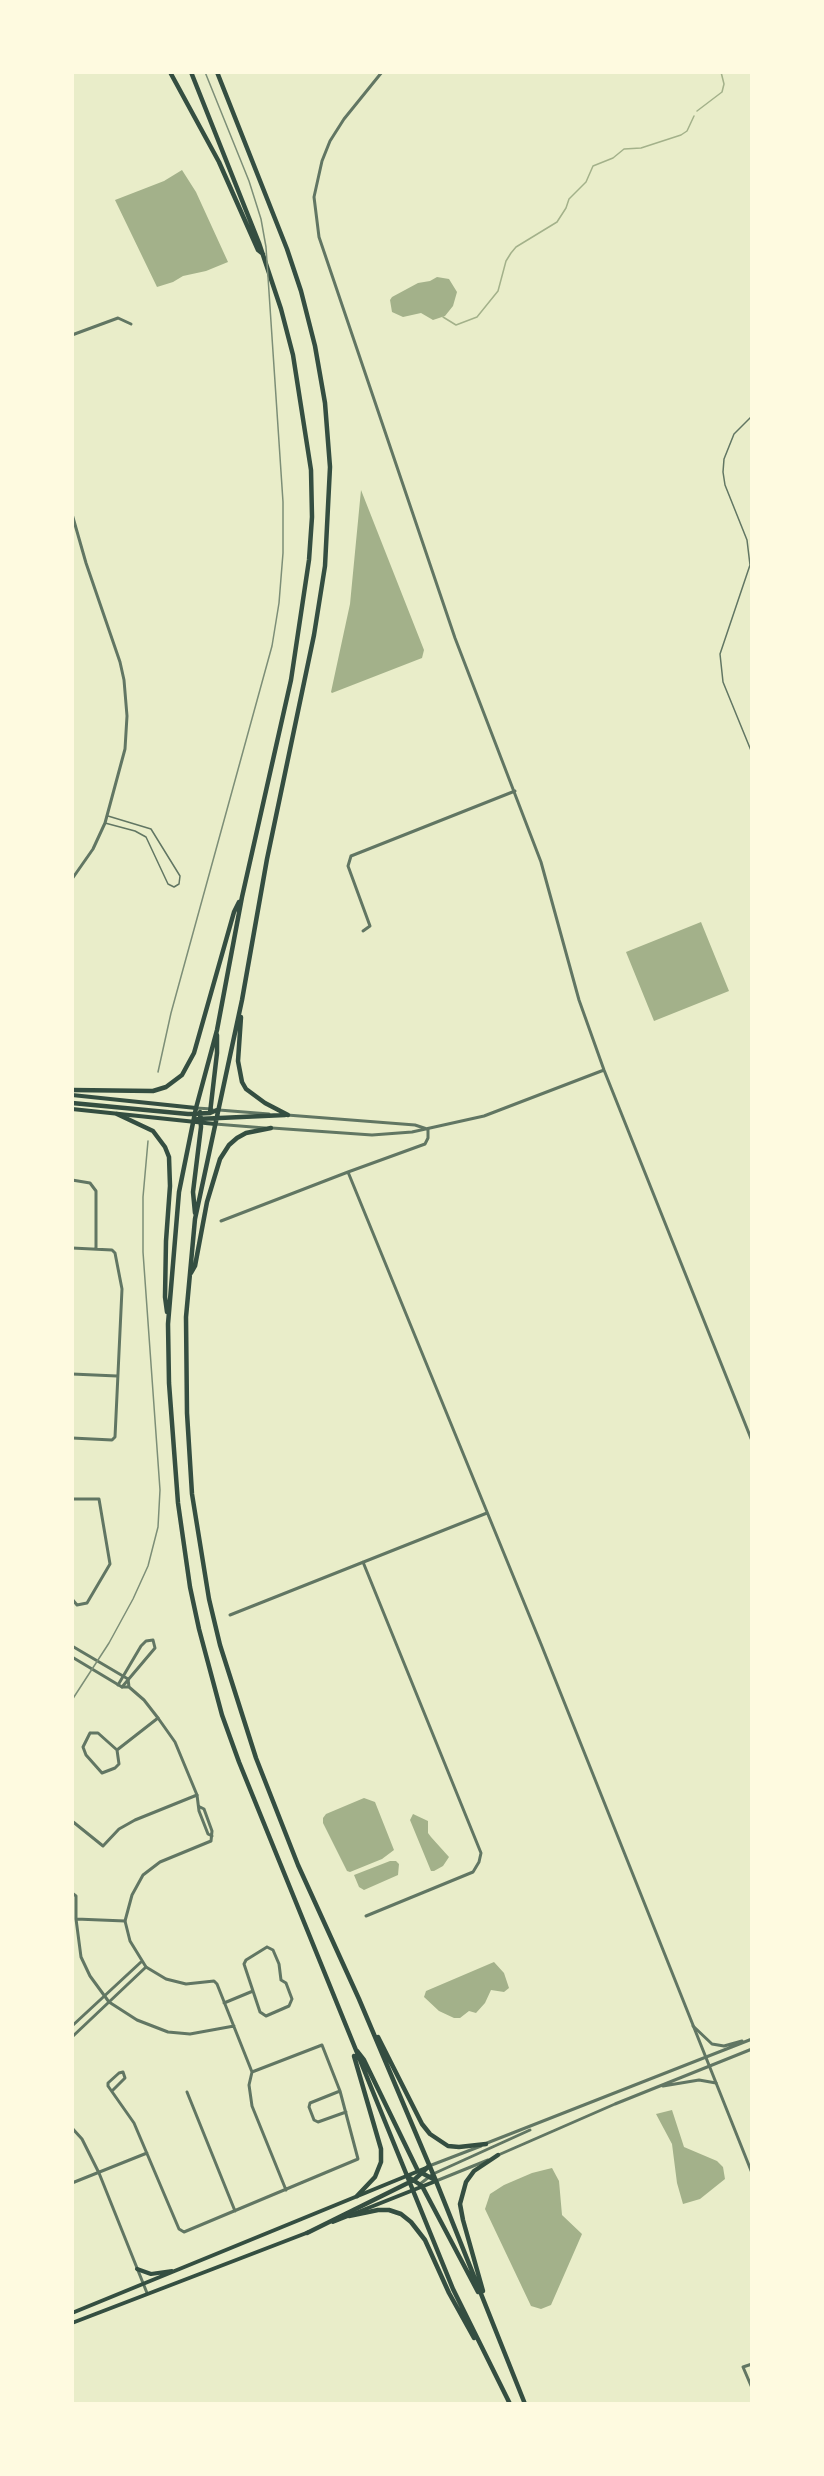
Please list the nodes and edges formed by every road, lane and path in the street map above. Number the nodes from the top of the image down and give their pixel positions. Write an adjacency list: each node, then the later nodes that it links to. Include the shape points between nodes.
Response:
1 (170, 72): 5 (main road)
2 (191, 72): 5 (main road)
3 (217, 72): 17 (main road, via 302,291 325,403 330,466 320,602)
4 (382, 72): 11 (street, via 344,119 322,161 314,197 319,237 455,638)
5 (238, 197): 15 (main road, via 263,254 295,367 310,470 312,517 291,680)
6 (131, 324): 7 (street, via 118,318)
7 (72, 335)
8 (752, 416): 10 (lane, via 731,440 723,472 748,546 750,565 720,654 723,681)
9 (72, 514): 12 (street, via 126,690 127,742)
10 (752, 753)
11 (515, 791): 16 (street, via 351,856 348,866 370,926); 19 (street, via 541,862 579,1000)
12 (107, 816): 13 (street); 13 (lane, via 145,826 155,834 180,876 179,884 168,884 149,841 141,833)
13 (105, 823): 14 (street)
14 (72, 879)
15 (242, 897): 18 (main road); 20 (main road, via 234,912 194,1053 182,1075 166,1088 153,1091)
16 (363, 931)
17 (242, 1000): 24 (main road); 27 (main road, via 239,1074 246,1089)
18 (216, 1030): 26 (main road); 28 (main road, via 218,1053)
19 (604, 1070): 31 (street, via 484,1116); 43 (street)
20 (72, 1090)
21 (72, 1095): 26 (main road)
22 (72, 1103): 26 (main road)
23 (72, 1109): 25 (main road)
24 (217, 1110): 27 (street); 28 (main road); 28 (street)
25 (117, 1114): 29 (main road); 39 (main road, via 153,1131 169,1158 165,1297)
26 (199, 1115): 28 (main road); 28 (street); 29 (main road); 34 (main road, via 193,1192)
27 (288, 1115): 28 (main road); 31 (street, via 415,1125)
28 (212, 1117): 30 (street); 34 (main road)
29 (193, 1122): 39 (main road, via 179,1192)
30 (271, 1128): 31 (street, via 372,1135); 38 (main road, via 237,1138 220,1159 195,1266)
31 (428, 1130): 32 (street, via 424,1144)
32 (348, 1172): 35 (street); 45 (street)
33 (72, 1180): 37 (street, via 90,1182 96,1191)
34 (195, 1219): 38 (main road)
35 (221, 1221)
36 (72, 1248): 37 (street)
37 (96, 1249): 41 (street, via 112,1250 117,1257 122,1289)
38 (189, 1275): 67 (main road, via 186,1377 192,1494 220,1646 256,1758 329,1937)
39 (168, 1324): 75 (main road, via 178,1503 190,1587 208,1664 239,1762)
40 (72, 1374): 41 (street)
41 (117, 1376): 42 (street, via 115,1437)
42 (72, 1438)
43 (752, 1441)
44 (72, 1499): 47 (street, via 99,1499 110,1564 87,1604 77,1605)
45 (487, 1513): 46 (street); 72 (street)
46 (363, 1562): 48 (street); 60 (street, via 481,1852 472,1872)
47 (72, 1599)
48 (230, 1615)
49 (72, 1646): 51 (street)
50 (72, 1657): 53 (street)
51 (123, 1677): 52 (street); 52 (street, via 141,1646 153,1641 156,1648); 53 (street)
52 (128, 1679): 53 (street); 54 (street)
53 (120, 1686): 54 (street)
54 (129, 1687): 55 (street)
55 (158, 1718): 56 (street); 57 (street, via 175,1742)
56 (117, 1750): 56 (street, via 119,1764 102,1773 83,1747 90,1733 98,1733)
57 (197, 1795): 58 (street, via 135,1820 119,1829 103,1846); 62 (street, via 212,1831 211,1841 160,1862 143,1875)
58 (72, 1821)
59 (72, 1893): 61 (street, via 76,1896)
60 (366, 1916)
61 (76, 1919): 62 (street); 66 (street, via 81,1957)
62 (125, 1921): 63 (street)
63 (141, 1962): 64 (street); 66 (street)
64 (146, 1967): 68 (street); 69 (street, via 166,1979 186,1984 214,1981)
65 (253, 1990): 65 (street, via 266,2016 291,2002 270,1948 263,1948 244,1964); 69 (street)
66 (104, 1996): 68 (street); 70 (street)
67 (359, 1999): 88 (main road, via 430,2134 459,2148); 91 (main road)
68 (109, 2002): 71 (street, via 137,2020 168,2032 190,2034); 73 (street)
69 (224, 2003): 71 (street)
70 (72, 2025)
71 (234, 2026): 79 (street)
72 (693, 2026): 74 (street, via 715,2045); 77 (street)
73 (72, 2037)
74 (752, 2039): 77 (street)
75 (353, 2047): 92 (main road, via 364,2060); 95 (main road); 103 (main road, via 381,2148 375,2177)
76 (752, 2049): 78 (street)
77 (706, 2058): 78 (street); 86 (street)
78 (709, 2066): 80 (street); 81 (street)
79 (252, 2072): 83 (street, via 320,2044); 101 (street, via 252,2106)
80 (716, 2083): 81 (street, via 695,2080); 94 (street)
81 (656, 2088): 90 (street)
82 (112, 2091): 82 (street, via 125,2078 123,2072 108,2083); 89 (street, via 134,2123)
83 (339, 2091): 85 (street); 85 (street, via 310,2103 309,2107 318,2122)
84 (187, 2092): 104 (street)
85 (346, 2112): 101 (street, via 358,2159)
86 (539, 2124): 88 (street); 96 (street)
87 (72, 2128): 93 (street)
88 (486, 2144): 91 (street)
89 (147, 2153): 93 (street); 104 (street, via 181,2231)
90 (498, 2156): 97 (street); 114 (main road, via 474,2171 466,2182 460,2204)
91 (429, 2166): 92 (main road); 96 (main road)
92 (420, 2172): 95 (main road); 96 (main road); 98 (main road)
93 (99, 2173): 99 (street); 108 (street)
94 (752, 2173)
95 (406, 2176): 98 (main road); 103 (main road)
96 (431, 2176): 97 (main road); 100 (street)
97 (436, 2181): 100 (main road); 114 (main road)
98 (412, 2182): 100 (main road); 102 (main road); 106 (main road)
99 (72, 2183)
100 (421, 2185): 102 (main road); 114 (main road)
101 (286, 2190): 104 (street)
102 (412, 2190): 105 (main road); 117 (main road, via 453,2289)
103 (357, 2196): 109 (main road)
104 (235, 2211)
105 (349, 2216): 106 (main road); 117 (main road, via 389,2210 401,2214 419,2230)
106 (307, 2233): 112 (main road)
107 (72, 2267): 110 (street)
108 (137, 2269): 109 (main road, via 151,2274); 111 (street)
109 (182, 2269): 111 (main road)
110 (72, 2273)
111 (144, 2284): 112 (street); 113 (main road)
112 (147, 2293): 115 (main road)
113 (72, 2313)
114 (490, 2316): 120 (main road)
115 (72, 2323)
116 (752, 2364): 118 (street, via 743,2367)
117 (502, 2387): 119 (main road)
118 (752, 2388)
119 (510, 2404)
120 (525, 2404)

